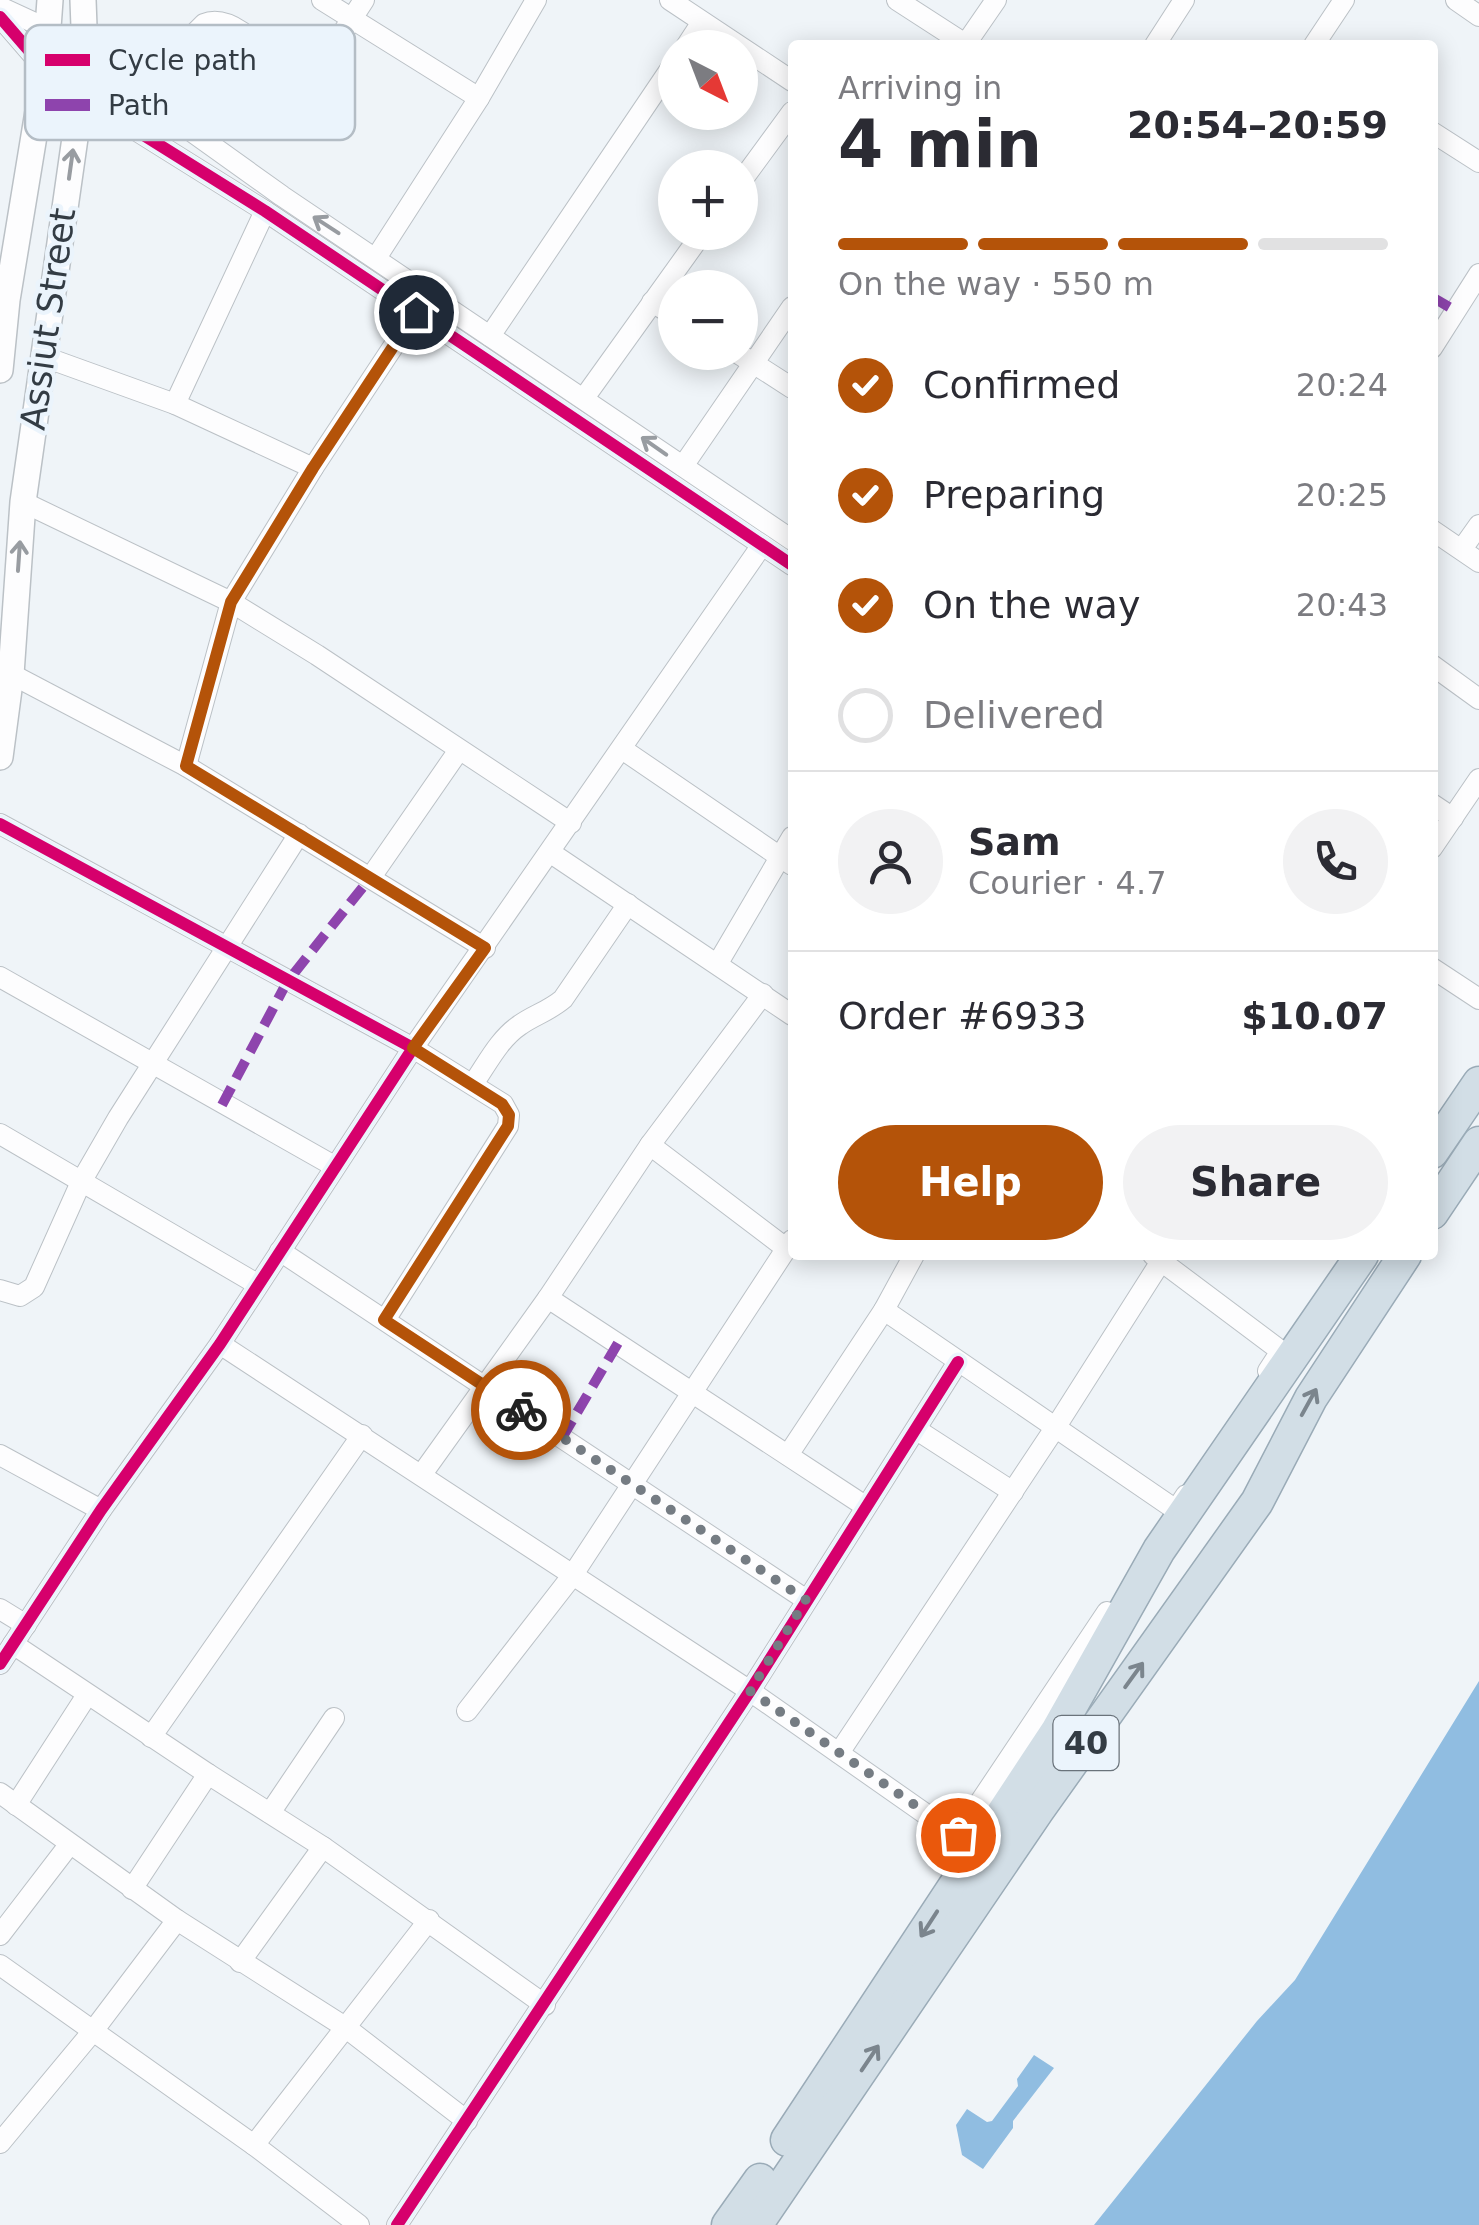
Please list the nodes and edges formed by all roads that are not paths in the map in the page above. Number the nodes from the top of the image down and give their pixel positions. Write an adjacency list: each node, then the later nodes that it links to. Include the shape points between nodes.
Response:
1 (83, 0): 17 (street, Assiut Street)
2 (322, 0): 14 (street)
3 (364, 0): 14 (street)
4 (536, 0): 29 (street)
5 (670, 0): 15 (street)
6 (897, 0): 22 (street)
7 (996, 0): 23 (street)
8 (1184, 0): 24 (street)
9 (1344, 0): 25 (street)
10 (1456, 0): 12 (street)
11 (0, 8): 16 (street)
12 (1479, 16)
13 (0, 17): 26 (street)
14 (353, 19): 20 (street); 29 (street)
15 (702, 22): 21 (street); 27 (street)
16 (39, 25)
17 (84, 25)
18 (203, 25): 19 (street)
19 (234, 25)
20 (349, 25)
21 (697, 30)
22 (957, 40)
23 (968, 40)
24 (1158, 40)
25 (1317, 40)
26 (25, 46)
27 (788, 79)
28 (658, 87): 46 (street)
29 (479, 98): 40 (street)
30 (788, 117): 36 (street)
31 (1438, 136): 37 (street)
32 (33, 140): 51 (street, Assiut Street)
33 (74, 140): 49 (street, Assiut Street, one-way to 33)
34 (151, 140): 38 (street)
35 (203, 140): 40 (street, one-way to 35)
36 (758, 158)
37 (1479, 162)
38 (265, 211): 45 (street); 55 (street)
39 (691, 250): 42 (street)
40 (376, 258): 46 (street)
41 (1479, 274): 47 (street)
42 (652, 302): 43 (street); 54 (street)
43 (658, 306)
44 (788, 311): 48 (street)
45 (416, 312): 57 (street); 62 (street)
46 (490, 336): 54 (street)
47 (1438, 339)
48 (758, 344)
49 (42, 356): 55 (street); 58 (street, Assiut Street)
50 (758, 366): 53 (street)
51 (0, 370)
52 (738, 370): 56 (street)
53 (788, 385)
54 (584, 398): 56 (street, one-way to 54)
55 (176, 404): 57 (street)
56 (683, 466): 61 (street)
57 (313, 468): 65 (street)
58 (23, 502): 65 (street); 67 (street, Assiut Street, one-way to 58)
59 (1479, 525): 63 (street)
60 (1438, 534): 63 (street)
61 (788, 537)
62 (762, 544): 64 (street); 69 (street)
63 (1470, 556)
64 (788, 562)
65 (231, 602): 70 (street); 72 (street)
66 (1438, 669): 68 (street)
67 (11, 674): 71 (street, Assiut Street); 72 (street)
68 (1479, 699)
69 (622, 749): 77 (street); 81 (street)
70 (458, 750): 77 (street); 82 (street)
71 (0, 758)
72 (186, 766): 78 (street)
73 (1476, 789): 75 (street)
74 (1438, 808): 75 (street)
75 (1453, 818): 79 (street)
76 (0, 824): 84 (street)
77 (571, 824): 80 (street)
78 (299, 834): 82 (street); 84 (street)
79 (1438, 839)
80 (550, 853): 83 (street); 85 (street)
81 (786, 861): 86 (street)
82 (371, 878): 85 (street)
83 (628, 904): 86 (street); 95 (street, via 563,1000 502,1040)
84 (224, 948): 92 (street); 93 (street)
85 (485, 948): 92 (street)
86 (718, 963): 89 (street)
87 (1438, 972): 90 (street)
88 (0, 977): 93 (street)
89 (763, 994): 91 (street); 99 (street)
90 (1479, 998)
91 (788, 1012)
92 (413, 1048): 95 (street); 100 (street)
93 (151, 1064): 100 (street); 101 (street)
94 (1479, 1083): 97 (highway)
95 (473, 1084): 116 (street, via 502,1104 508,1126)
96 (0, 1134): 101 (street)
97 (1438, 1143)
98 (1479, 1143): 102 (highway)
99 (650, 1144): 103 (street); 114 (street)
100 (334, 1166): 105 (street)
101 (82, 1182): 112 (street); 113 (street, via 34,1287 20,1296)
102 (1438, 1204)
103 (788, 1243)
104 (788, 1247): 121 (street)
105 (280, 1251): 112 (street); 116 (street)
106 (911, 1260): 115 (street)
107 (1158, 1260): 122 (street)
108 (1164, 1260): 118 (street)
109 (1342, 1260): 118 (street)
110 (1358, 1260): 125 (highway, 40)
111 (1402, 1260): 131 (highway, 40, one-way to 111, via 1310,1398)
112 (257, 1284): 117 (street)
113 (0, 1290)
114 (548, 1298): 120 (street); 121 (street)
115 (884, 1310): 119 (street); 127 (street)
116 (384, 1320): 120 (street)
117 (220, 1344): 124 (street); 133 (street)
118 (1281, 1351): 134 (street)
119 (958, 1362): 122 (street); 123 (street)
120 (486, 1388): 128 (street); 129 (street)
121 (693, 1392): 127 (street); 129 (street)
122 (1057, 1425): 130 (street); 134 (street)
123 (917, 1430): 130 (street); 132 (street)
124 (362, 1435): 128 (street); 147 (street)
125 (1224, 1452): 131 (highway, via 1214,1480 1216,1500 1232,1509); 135 (highway, 40)
126 (0, 1455): 133 (street)
127 (788, 1456): 132 (street)
128 (422, 1474): 136 (street)
129 (632, 1485): 136 (street); 138 (street)
130 (1013, 1492): 148 (street)
131 (1258, 1502): 137 (highway, 40)
132 (864, 1506): 138 (street)
133 (101, 1510): 140 (street)
134 (1176, 1510): 152 (street)
135 (1160, 1550): 137 (highway, via 1180,1539 1207,1542); 152 (highway, 40, via 1057,1731)
136 (572, 1576): 143 (street); 145 (street)
137 (1204, 1578): 166 (highway, 40, one-way to 137)
138 (806, 1600): 143 (street)
139 (0, 1609): 140 (street)
140 (26, 1625): 141 (street)
141 (13, 1644): 142 (street); 144 (street)
142 (0, 1664)
143 (750, 1691): 148 (street); 161 (street)
144 (88, 1695): 147 (street); 150 (street)
145 (468, 1711)
146 (334, 1718): 151 (street)
147 (151, 1737): 149 (street)
148 (839, 1753): 152 (street)
149 (208, 1774): 151 (street); 155 (street)
150 (8, 1799): 153 (street)
151 (270, 1813): 154 (street)
152 (968, 1842): 166 (highway, 40, one-way to 166)
153 (69, 1846): 155 (street); 158 (street)
154 (323, 1846): 157 (street); 159 (street)
155 (132, 1888): 156 (street)
156 (177, 1920): 159 (street); 163 (street)
157 (428, 1920): 161 (street); 162 (street)
158 (0, 1935)
159 (240, 1962): 162 (street)
160 (0, 1965): 163 (street)
161 (545, 2005): 164 (street)
162 (345, 2028): 164 (street); 167 (street)
163 (93, 2031): 165 (street); 167 (street)
164 (467, 2121): 169 (street)
165 (2, 2136)
166 (800, 2141): 170 (highway, 40); 171 (highway, 40)
167 (254, 2145): 168 (street)
168 (360, 2225)
169 (397, 2225)
170 (728, 2225)
171 (756, 2225)

